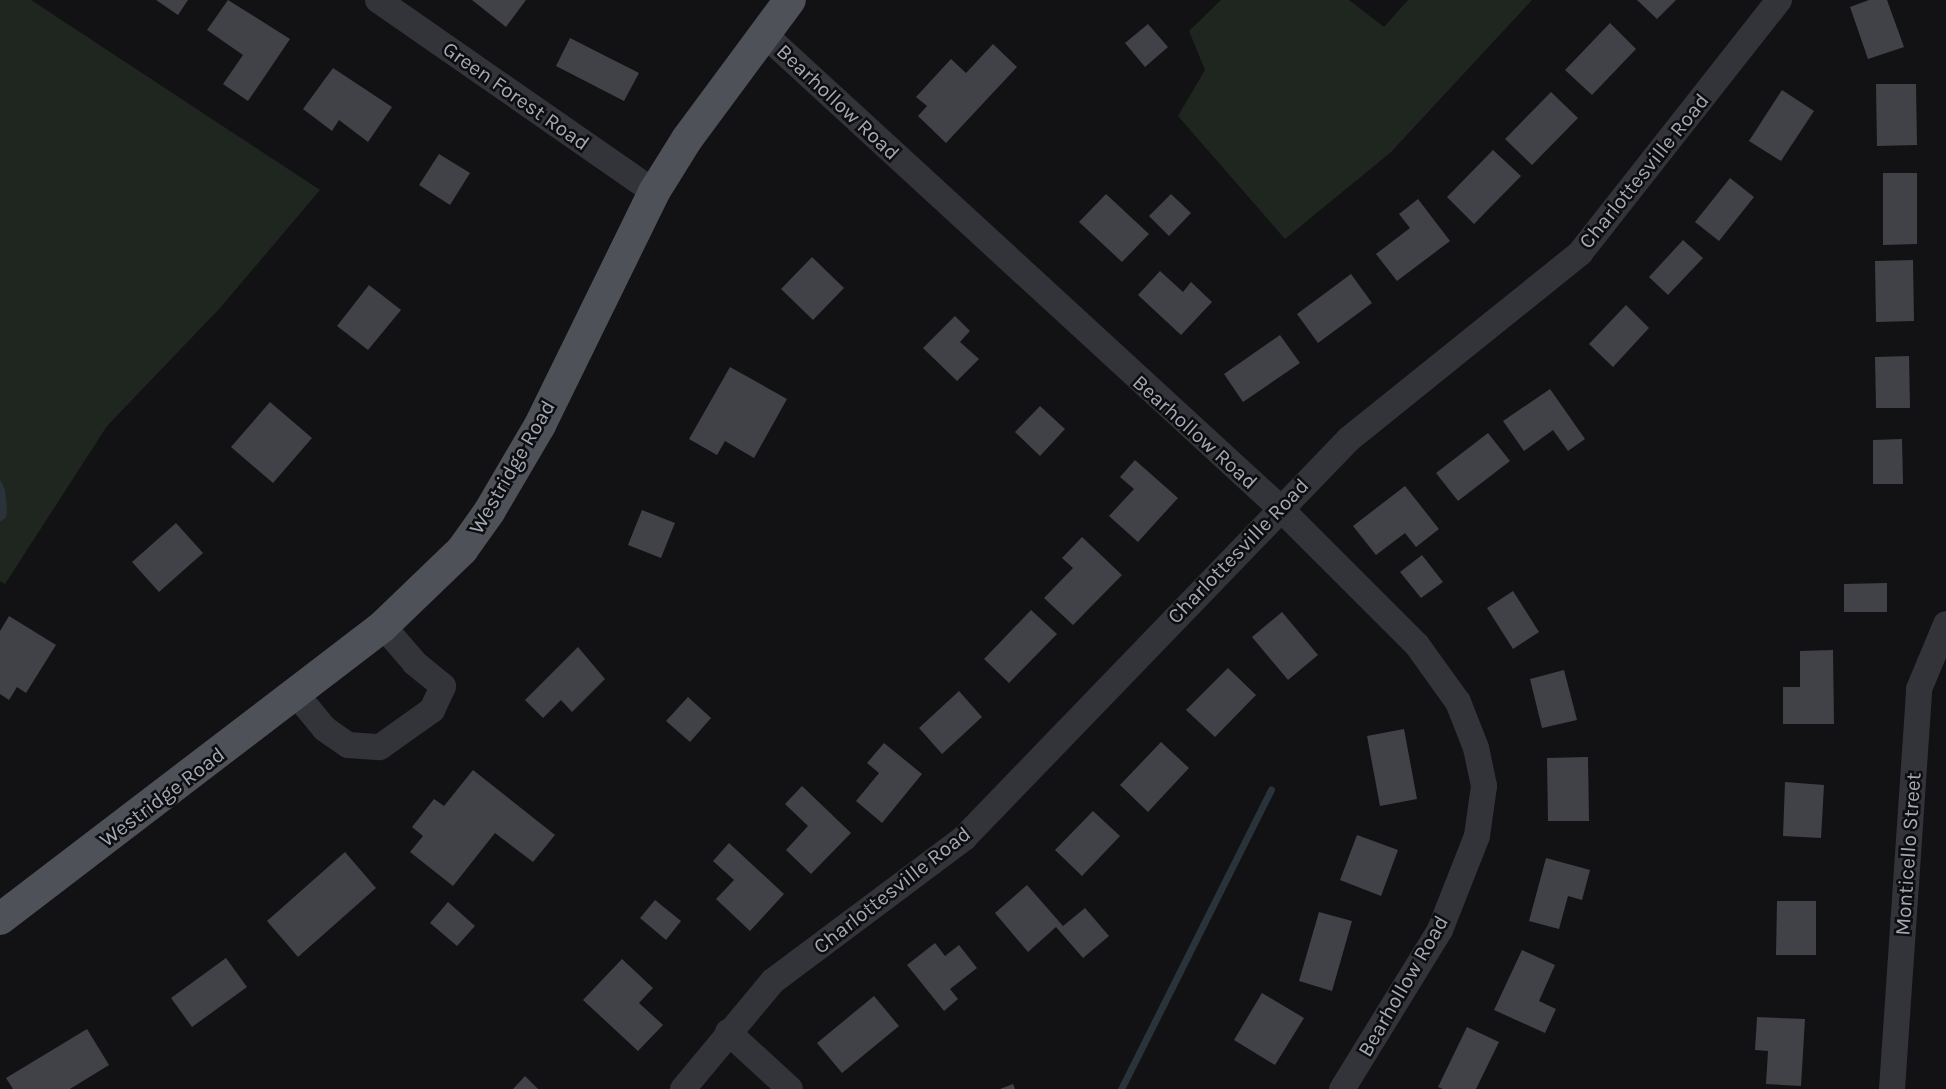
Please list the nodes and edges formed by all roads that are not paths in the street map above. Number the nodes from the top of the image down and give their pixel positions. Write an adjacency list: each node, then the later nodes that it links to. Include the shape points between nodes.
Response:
1 (378, 0): 5 (street, Green Forest Road)
2 (790, 0): 4 (main road, Westridge Road)
3 (1779, 0): 6 (street, Charlottesville Road, via 1580,253 1349,439)
4 (763, 33): 5 (main road, Westridge Road); 6 (street, Bearhollow Road)
5 (654, 192): 8 (main road, Westridge Road, via 540,425 489,512 455,557)
6 (1279, 507): 11 (street, Charlottesville Road, via 964,838 773,981); 14 (street, Bearhollow Road, via 1416,645 1458,702 1476,748 1484,786 1477,836 1440,930)
7 (1946, 624): 15 (street, Monticello Street, via 1919,689)
8 (383, 626): 9 (main road, Westridge Road); 9 (street, via 415,663 443,686 432,710 380,747 348,745 325,729)
9 (296, 694): 10 (main road, Westridge Road)
10 (0, 919)
11 (728, 1032): 12 (street, Charlottesville Road); 13 (street)
12 (683, 1089)
13 (790, 1089)
14 (1342, 1089)
15 (1892, 1089)

